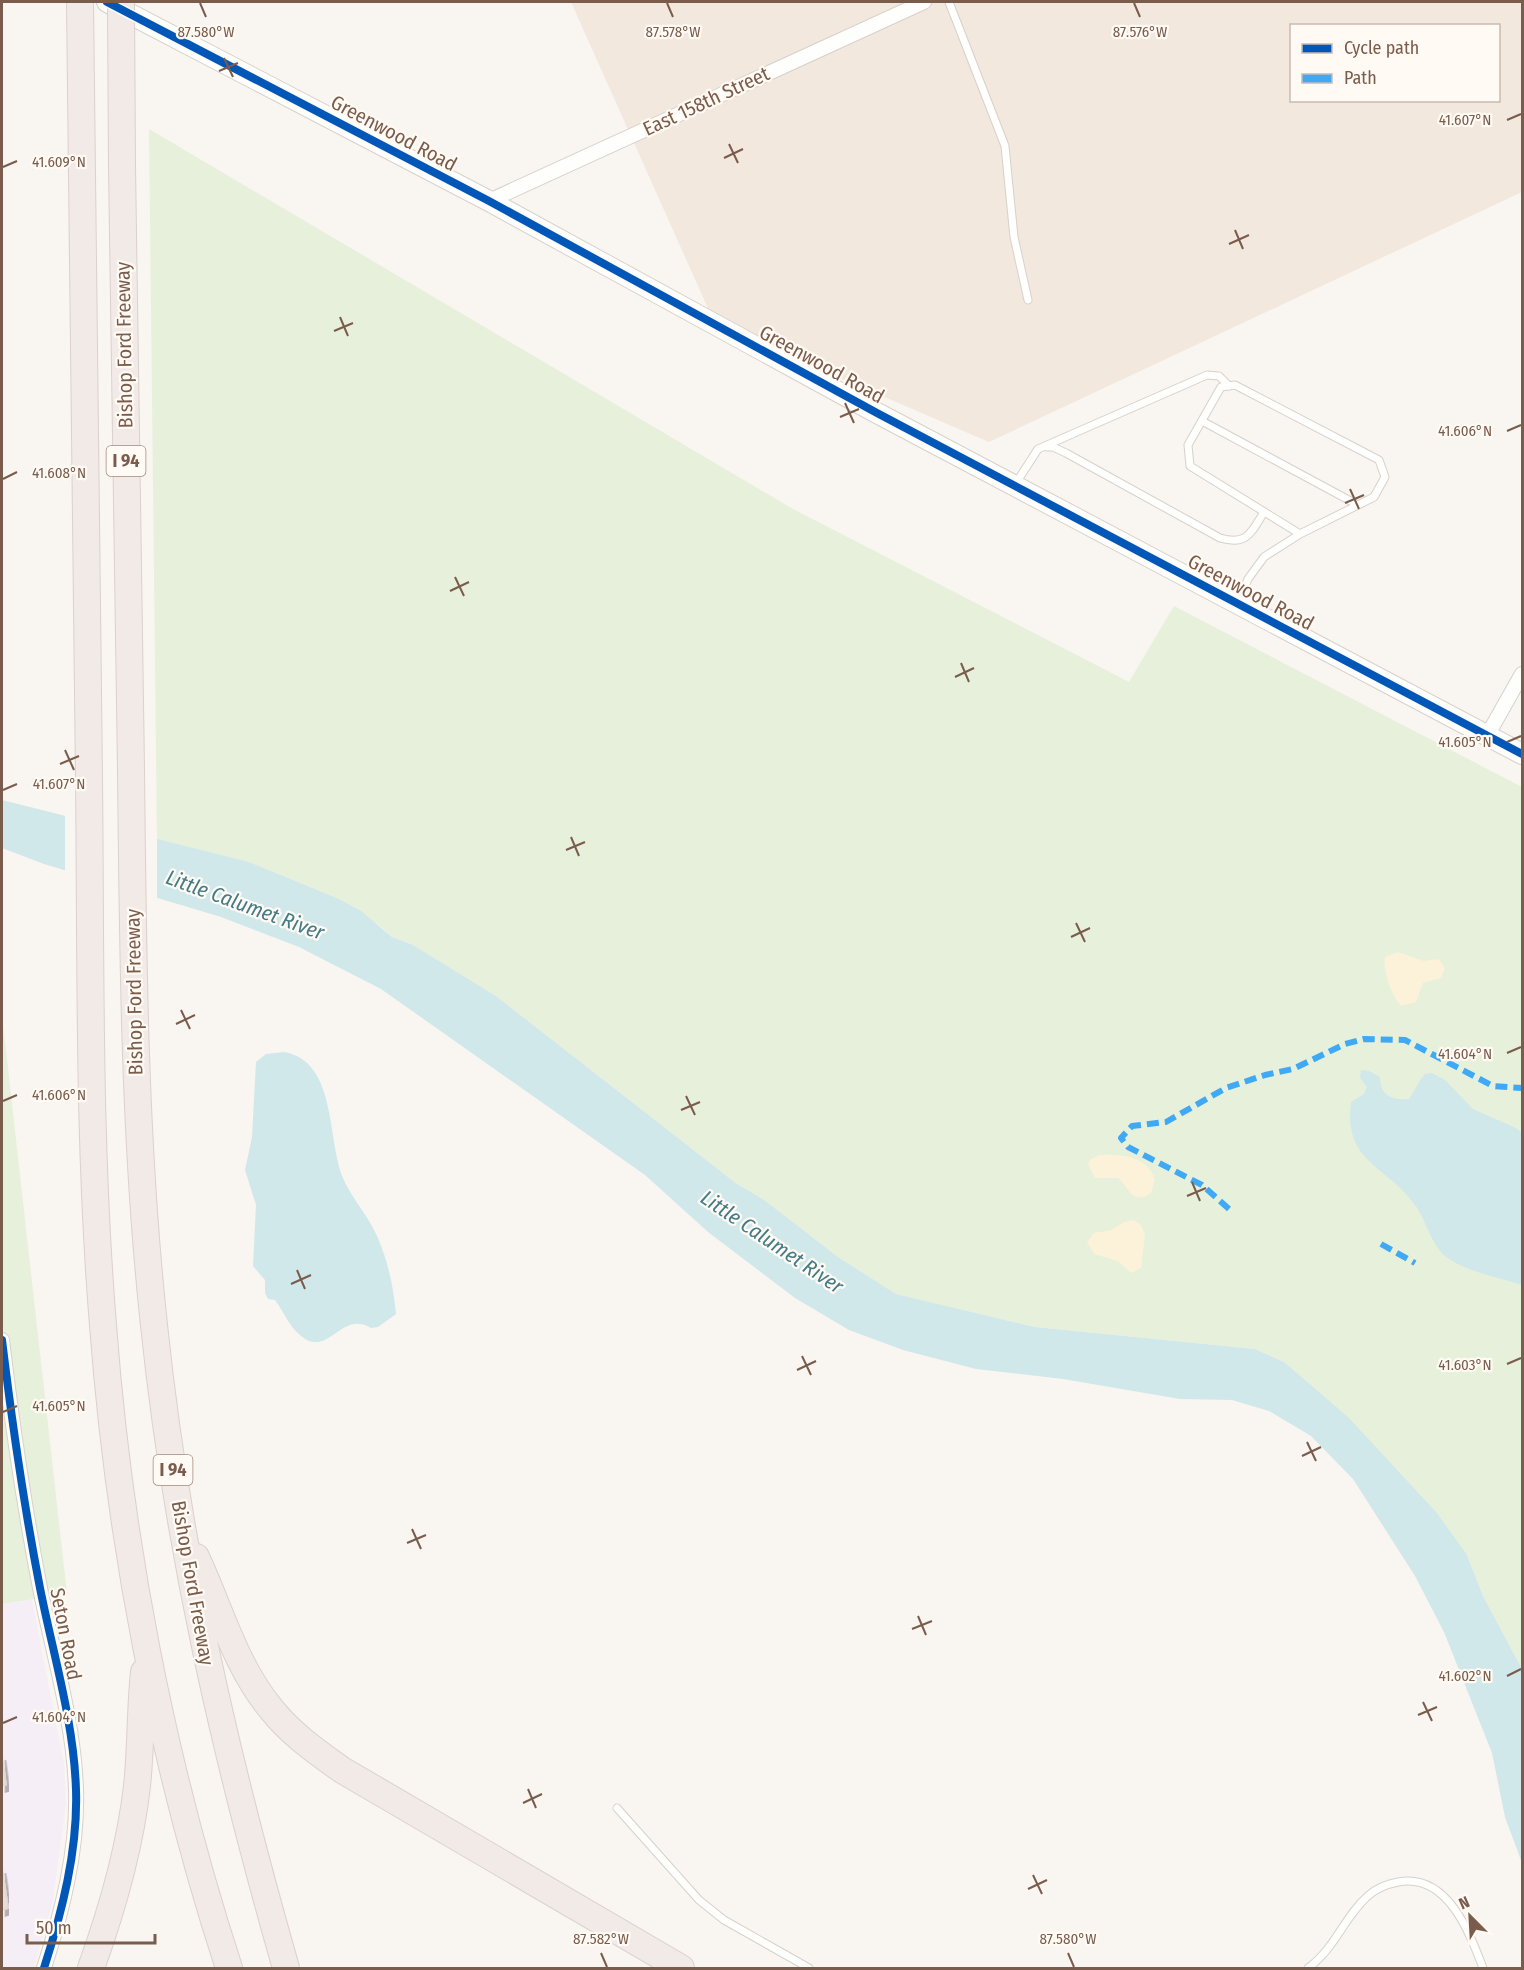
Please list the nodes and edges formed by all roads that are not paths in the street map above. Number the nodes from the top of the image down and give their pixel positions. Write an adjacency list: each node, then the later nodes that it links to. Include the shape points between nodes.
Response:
1 (80, 2): 21 (highway, Bishop Ford Freeway / I 94, via 94,1178 103,1328 116,1449)
2 (107, 2): 6 (street, Greenwood Road)
3 (122, 2): 20 (highway, Bishop Ford Freeway / I 94, bridge, via 137,1101 154,1327)
4 (924, 2): 6 (street, East 158th Street)
5 (949, 2): 7 (lane, via 1005,146 1014,237)
6 (489, 201): 11 (street, Greenwood Road)
7 (1028, 300)
8 (1229, 386): 9 (lane, via 1221,387); 10 (lane, via 1219,376 1207,375); 12 (lane, via 1235,385 1379,460 1385,477 1374,497)
9 (1202, 421): 12 (lane); 13 (lane, via 1188,445 1190,466)
10 (1047, 447): 11 (lane, via 1035,452); 13 (lane, via 1066,453 1220,538 1244,539)
11 (1014, 485): 15 (street, Greenwood Road)
12 (1358, 505): 14 (lane)
13 (1264, 512): 14 (lane)
14 (1300, 534): 15 (lane, via 1264,556 1248,579)
15 (1238, 604): 17 (street, Greenwood Road)
16 (1522, 675): 17 (street)
17 (1487, 736): 18 (street, Greenwood Road)
18 (1522, 754)
19 (2, 1340): 23 (street, Seton Road, via 16,1450 70,1738 76,1791 63,1901)
20 (182, 1528): 26 (highway, Bishop Ford Freeway / I 94, via 215,1701); 27 (highway, via 247,1674 272,1711 305,1743 342,1770)
21 (146, 1648): 24 (highway, via 137,1786 124,1858); 25 (highway, Bishop Ford Freeway / I 94)
22 (617, 1808): 28 (lane, via 699,1900 724,1920)
23 (44, 1968)
24 (91, 1968)
25 (229, 1968)
26 (286, 1968)
27 (681, 1968)
28 (809, 1968)
29 (1308, 1968): 30 (lane, via 1336,1940 1369,1895 1387,1884 1407,1881 1430,1885 1446,1899 1473,1941)
30 (1483, 1968)

